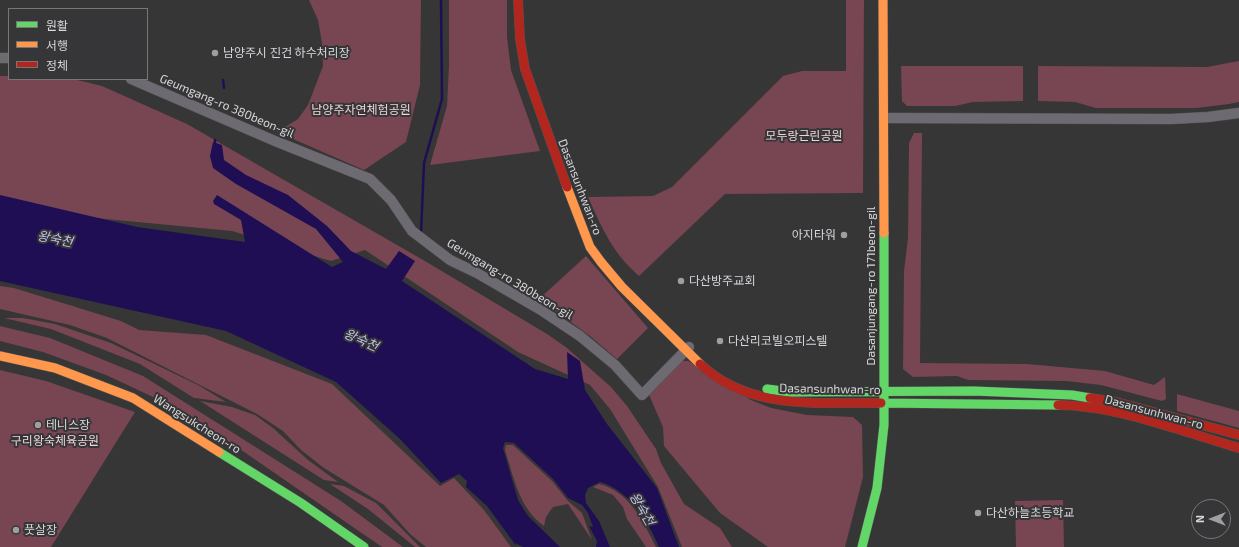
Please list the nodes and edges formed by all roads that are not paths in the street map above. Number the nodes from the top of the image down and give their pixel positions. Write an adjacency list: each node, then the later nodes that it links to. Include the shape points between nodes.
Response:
1 (518, 0): 7 (street, Dasansunhwan-ro, via 525,69 590,247 611,275)
2 (525, 0): 7 (street, Dasansunhwan-ro, via 526,32 531,62 589,226 617,270)
3 (883, 0): 6 (street, Dasanjungang-ro 171beon-gil)
4 (133, 80): 7 (street, Geumgang-ro 380beon-gil, via 370,179 391,200 412,231 450,260 478,273 580,336 615,365 642,395)
5 (1239, 112): 6 (street, via 1171,119)
6 (884, 118): 9 (street, Dasanjungang-ro 171beon-gil)
7 (687, 349): 9 (street, Dasansunhwan-ro, via 730,378 763,388 790,392); 10 (street, Dasansunhwan-ro, via 712,375 728,385 763,398 789,402)
8 (0, 356): 13 (street, Wangsukcheon-ro, via 55,368 133,398 301,503)
9 (883, 391): 10 (street, Dasanjungang-ro 171beon-gil); 11 (street, Dasansunhwan-ro, via 1024,392 1096,398)
10 (884, 402): 12 (street, Dasansunhwan-ro, via 1088,407); 14 (street, Dasanjungang-ro 171beon-gil, via 877,488)
11 (1239, 435)
12 (1239, 448)
13 (364, 547)
14 (862, 547)

